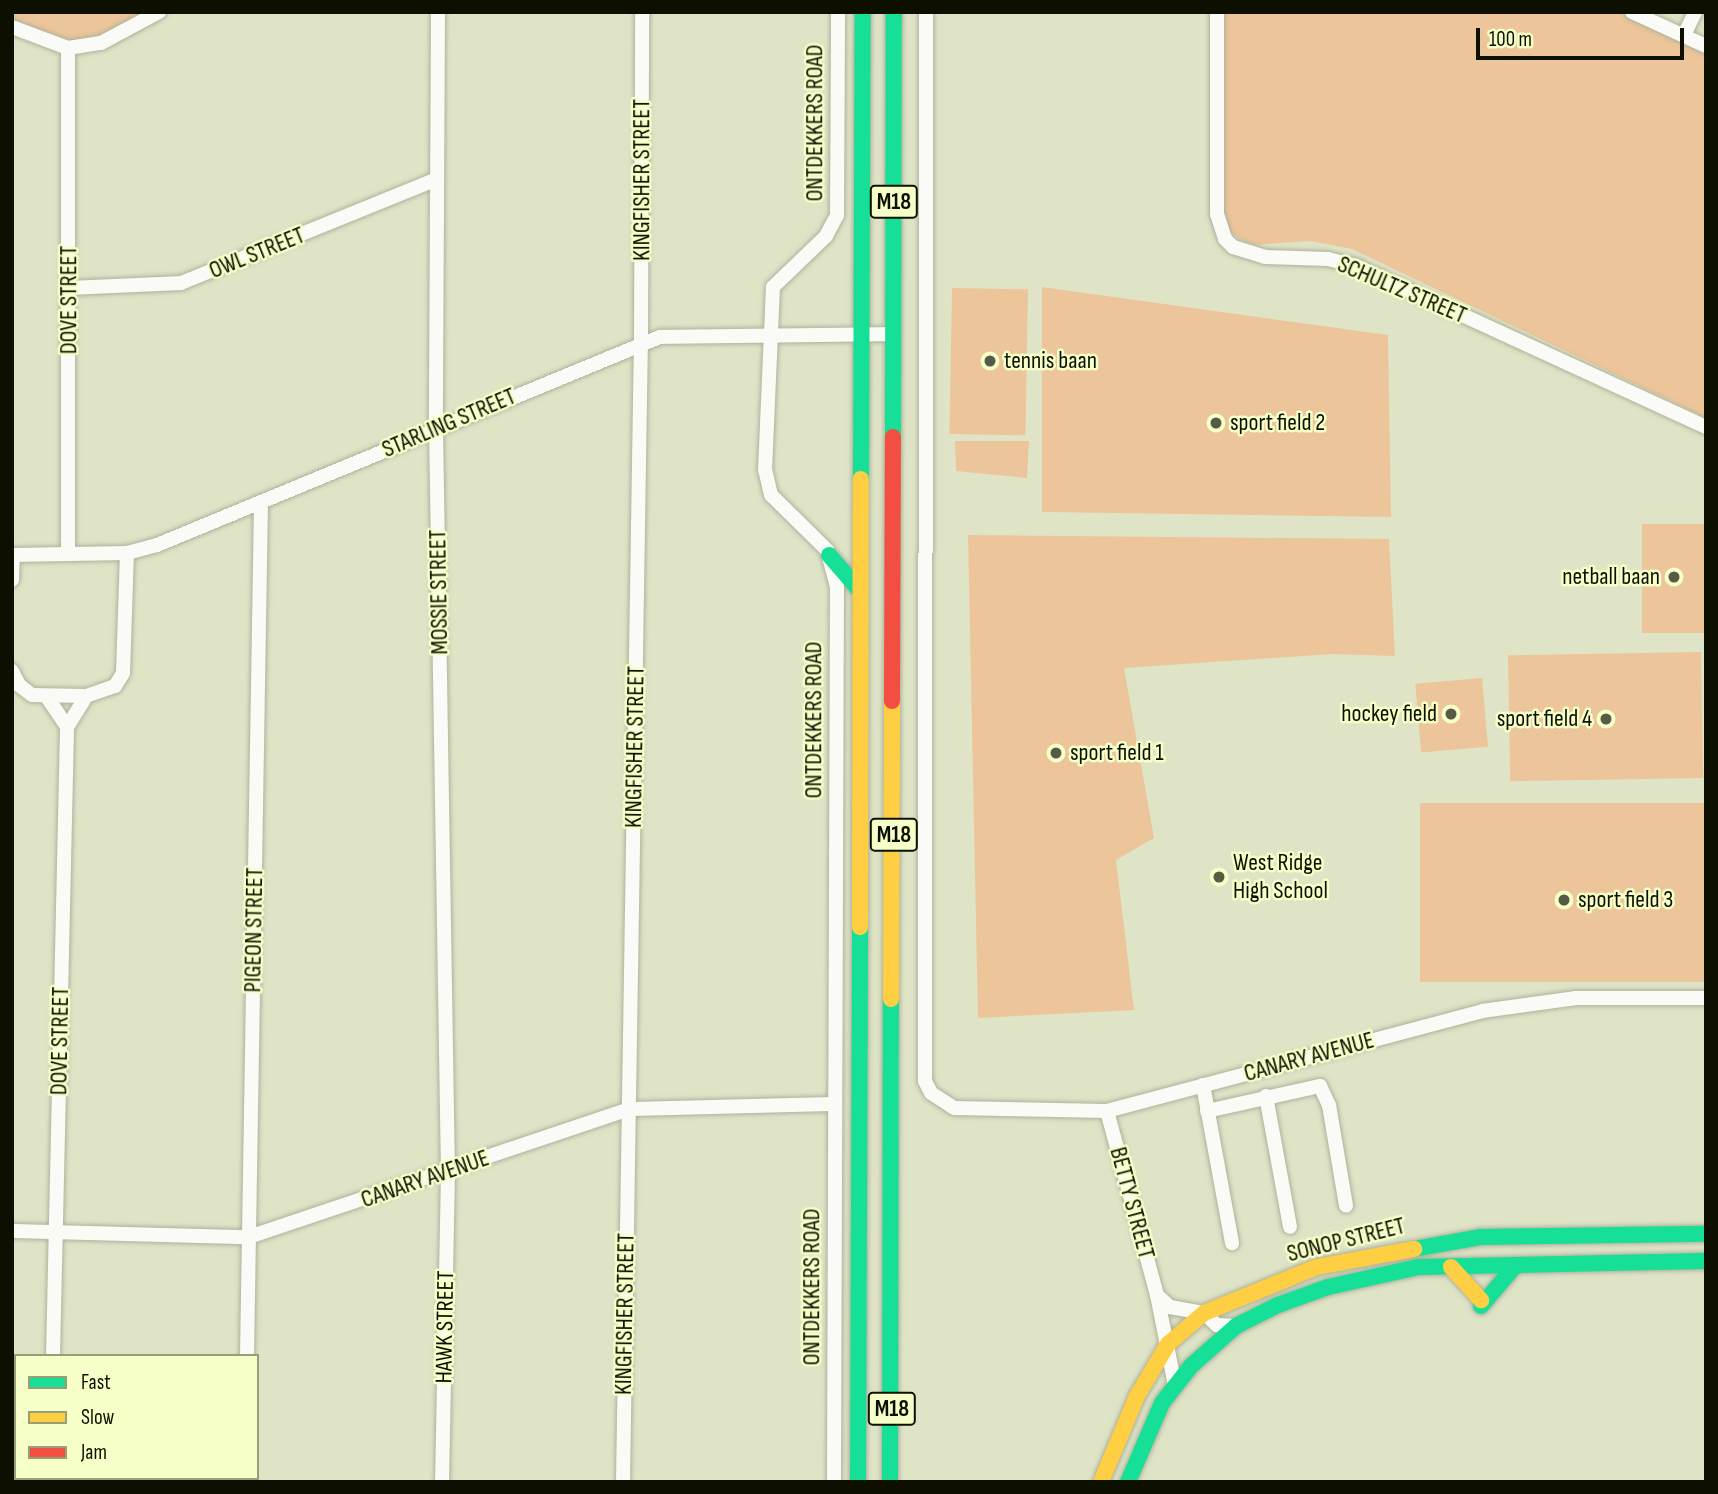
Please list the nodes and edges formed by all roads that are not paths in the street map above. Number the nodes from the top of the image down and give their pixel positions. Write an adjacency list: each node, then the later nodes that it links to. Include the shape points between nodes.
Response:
1 (159, 12): 14 (street, via 101,43)
2 (438, 12): 15 (street, MOSSIE STREET)
3 (642, 12): 20 (street, KINGFISHER STREET)
4 (838, 12): 17 (street, ONTDEKKERS ROAD, via 837,215 826,236 775,281)
5 (863, 12): 19 (main road, ONTDEKKERS ROAD / M18)
6 (894, 12): 18 (main road, M18)
7 (926, 12): 39 (street, CANARY AVENUE, via 925,1081 939,1102 954,1108)
8 (1217, 12): 21 (street, SCHULTZ STREET, via 1218,222 1233,247 1266,257 1328,259 1356,266)
9 (1632, 12): 12 (street)
10 (1695, 12): 12 (street)
11 (12, 27): 14 (street)
12 (1684, 35): 13 (street)
13 (1706, 46)
14 (68, 48): 16 (street, DOVE STREET)
15 (437, 179): 16 (street, OWL STREET, via 181,283); 22 (street, MOSSIE STREET)
16 (70, 288): 24 (street, DOVE STREET)
17 (769, 332): 19 (street, STARLING STREET); 20 (street, STARLING STREET, via 692,333); 27 (street, ONTDEKKERS ROAD, via 766,485 777,503)
18 (893, 334): 19 (street, STARLING STREET); 66 (main road, M18)
19 (859, 336): 29 (main road, ONTDEKKERS ROAD / M18)
20 (641, 342): 22 (street, STARLING STREET); 38 (street, KINGFISHER STREET)
21 (1706, 427)
22 (436, 428): 23 (street, STARLING STREET); 41 (street, MOSSIE STREET)
23 (261, 504): 25 (street, STARLING STREET); 47 (street, PIGEON STREET)
24 (68, 552): 25 (street, STARLING STREET); 26 (street, STARLING STREET)
25 (128, 553): 31 (street, via 123,673 115,686)
26 (13, 555): 28 (street)
27 (830, 555): 29 (main road); 37 (street, ONTDEKKERS ROAD, via 837,600)
28 (12, 580)
29 (860, 591): 65 (main road, ONTDEKKERS ROAD / M18)
30 (12, 671): 32 (street, via 26,691)
31 (86, 696): 32 (street); 33 (street)
32 (47, 697): 33 (street)
33 (67, 727): 45 (street, DOVE STREET)
34 (1706, 998): 35 (street, CANARY AVENUE, via 1576,999 1510,1006)
35 (1203, 1085): 39 (street, CANARY AVENUE); 40 (street)
36 (1266, 1096): 40 (street); 42 (street, via 1320,1086 1329,1105); 43 (street)
37 (835, 1104): 38 (street, CANARY AVENUE); 64 (street, ONTDEKKERS ROAD)
38 (629, 1109): 41 (street, CANARY AVENUE); 63 (street, KINGFISHER STREET)
39 (1107, 1111): 55 (street, BETTY STREET)
40 (1207, 1111): 50 (street)
41 (448, 1172): 47 (street, CANARY AVENUE); 62 (street, HAWK STREET)
42 (1346, 1206)
43 (1290, 1227)
44 (12, 1231): 45 (street, CANARY AVENUE)
45 (55, 1232): 47 (street, CANARY AVENUE); 59 (street, DOVE STREET)
46 (1706, 1234): 48 (main road, SONOP STREET)
47 (249, 1237): 60 (street, PIGEON STREET)
48 (1494, 1237): 49 (main road, SONOP STREET); 52 (main road)
49 (1455, 1240): 52 (main road); 56 (main road, SONOP STREET, via 1317,1267)
50 (1232, 1243)
51 (1706, 1261): 53 (main road, SONOP STREET)
52 (1480, 1266): 53 (main road, SONOP STREET); 54 (main road, SONOP STREET)
53 (1515, 1266): 54 (main road, via 1481,1303)
54 (1451, 1267): 57 (main road, SONOP STREET, via 1418,1267 1328,1287 1278,1304)
55 (1157, 1295): 56 (street, via 1170,1307); 58 (street, BETTY STREET)
56 (1204, 1313): 57 (street, via 1217,1325); 58 (main road, SONOP STREET)
57 (1236, 1326): 61 (main road, SONOP STREET, via 1213,1343)
58 (1168, 1344): 61 (street, BETTY STREET); 67 (main road, SONOP STREET, via 1137,1396)
59 (53, 1354)
60 (247, 1354)
61 (1175, 1386): 68 (main road, SONOP STREET, via 1162,1404)
62 (442, 1482)
63 (623, 1482)
64 (834, 1482)
65 (858, 1482)
66 (890, 1482)
67 (1101, 1482)
68 (1128, 1482)

